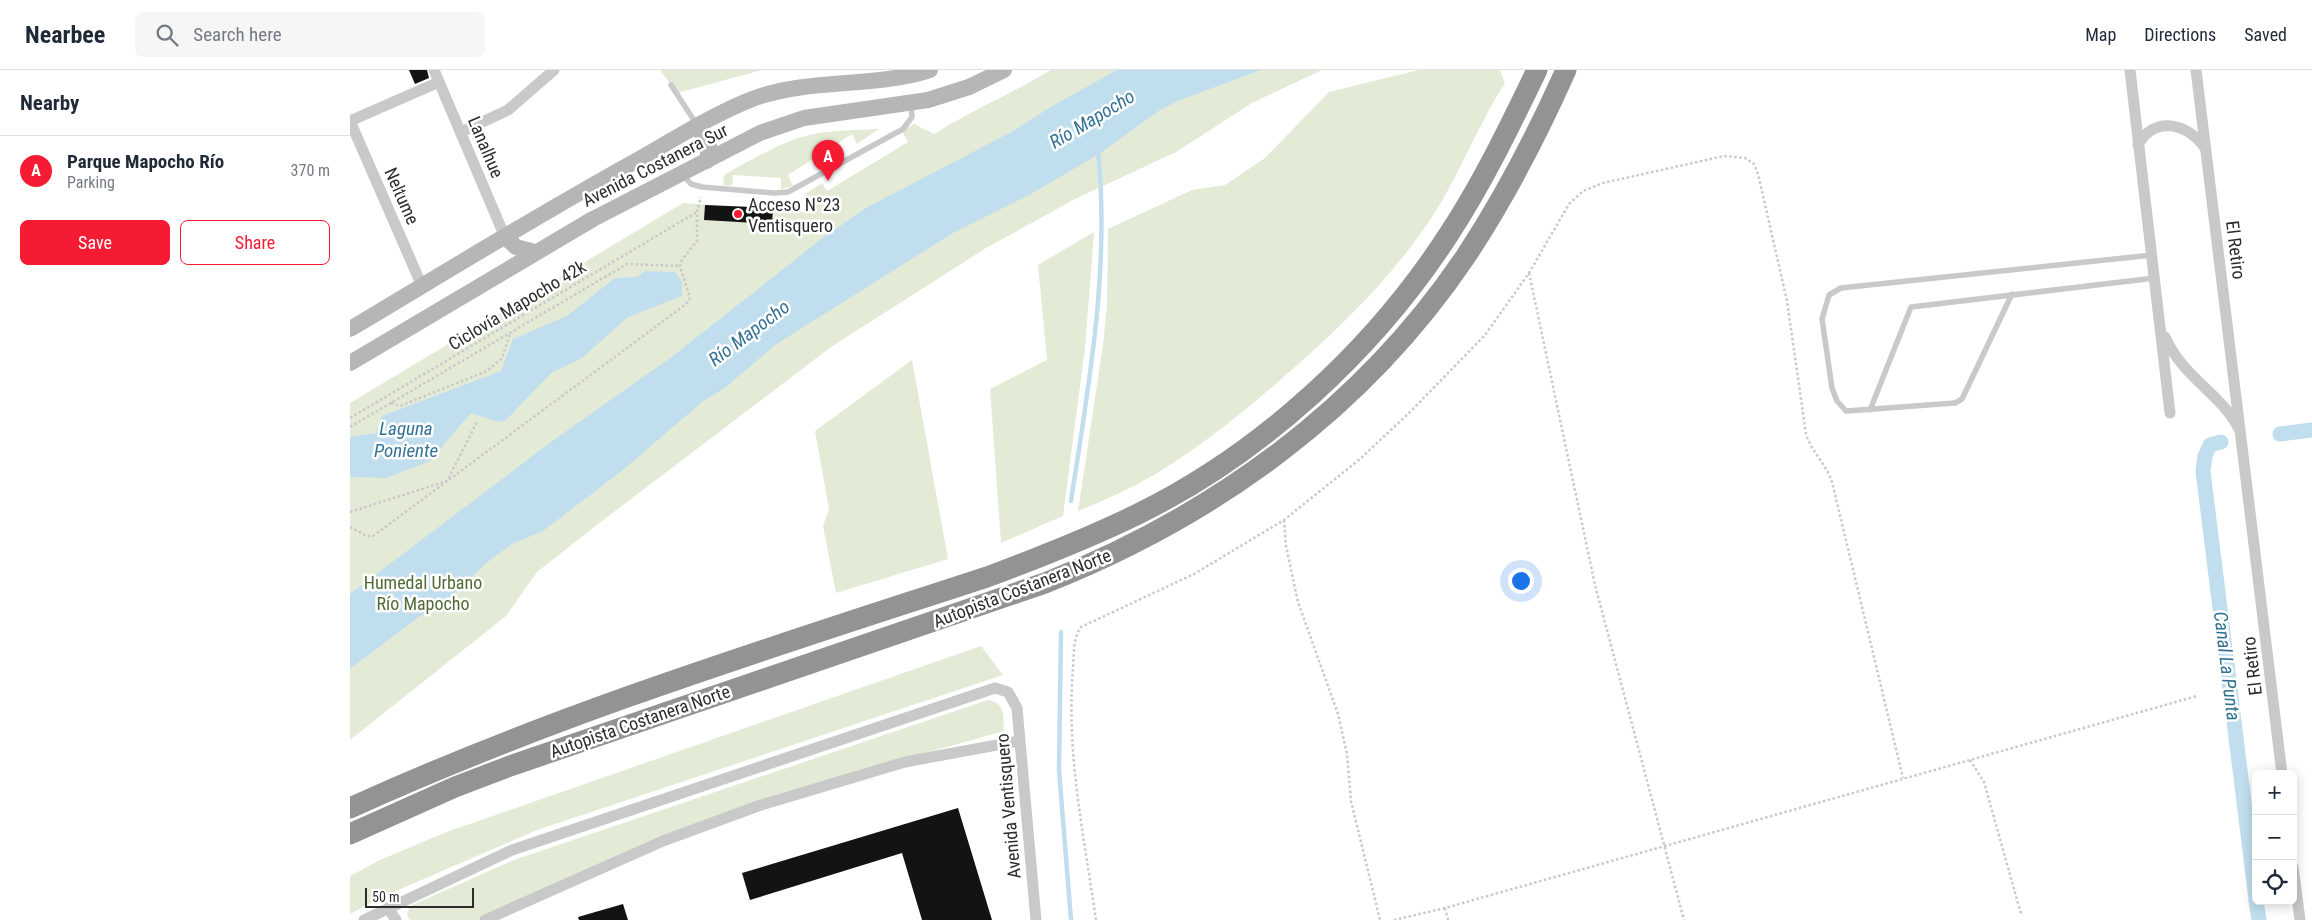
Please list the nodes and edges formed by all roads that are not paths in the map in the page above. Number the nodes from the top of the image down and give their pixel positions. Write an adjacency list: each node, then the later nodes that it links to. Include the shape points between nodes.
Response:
1 (434, 70): 9 (street, Lanalhue)
2 (554, 70): 14 (street, via 508,110)
3 (930, 70): 13 (street, Avenida Costanera Sur, via 889,79 811,85 772,93 727,110)
4 (1004, 70): 11 (street, Avenida Costanera Sur, via 969,87)
5 (1537, 70): 33 (highway, Autopista Costanera Norte, via 1470,200 1407,294 1366,341 1316,389 1264,433 1210,472 1139,513 1043,556 565,719 438,768)
6 (1566, 70): 34 (highway, Autopista Costanera Norte, via 1506,192 1465,258 1425,311 1351,391 1304,434 1216,498 1131,545 1045,583 510,766 455,786)
7 (2130, 70): 15 (street, El Retiro)
8 (2196, 70): 16 (street, El Retiro)
9 (440, 82): 12 (street); 14 (street, Lanalhue)
10 (671, 85): 13 (lane)
11 (911, 104): 17 (street, Avenida Costanera Sur, via 790,122); 18 (lane, via 912,117 903,129 788,192 707,188 691,184)
12 (350, 121): 23 (street, Neltume)
13 (698, 127): 17 (street, via 709,146); 19 (street, Avenida Costanera Sur)
14 (461, 132): 19 (street, Lanalhue)
15 (2138, 145): 16 (street, via 2150,130 2171,125 2192,134); 21 (street, El Retiro)
16 (2206, 150): 30 (street, El Retiro)
17 (707, 162): 18 (street, Avenida Costanera Sur)
18 (682, 174): 20 (street, Avenida Costanera Sur)
19 (505, 238): 20 (street, via 516,247); 23 (street, Avenida Costanera Sur)
20 (535, 252): 27 (street, Avenida Costanera Sur)
21 (2152, 255): 22 (street, El Retiro); 28 (lane, via 1841,288 1829,295 1822,319 1832,388 1836,401 1846,411)
22 (2154, 278): 24 (lane); 25 (street, El Retiro)
23 (422, 286): 26 (street, Avenida Costanera Sur)
24 (2012, 294): 28 (lane, via 1962,399 1955,403); 28 (lane, via 1911,307)
25 (2161, 326): 29 (street, El Retiro); 30 (street, El Retiro, via 2177,360 2221,403)
26 (350, 329)
27 (350, 363)
28 (1870, 410)
29 (2170, 414)
30 (2242, 435): 32 (street, El Retiro)
31 (1019, 741): 36 (street, Avenida Ventisquero, via 1017,708 1008,692 987,688 540,840 484,861); 39 (street, via 904,762 758,806 663,841); 40 (street, Avenida Ventisquero)
32 (2282, 770)
33 (350, 808)
34 (350, 834)
35 (2297, 897): 41 (street)
36 (388, 908): 37 (street); 38 (street)
37 (364, 920)
38 (396, 920)
39 (485, 920)
40 (1036, 920)
41 (2300, 920)

